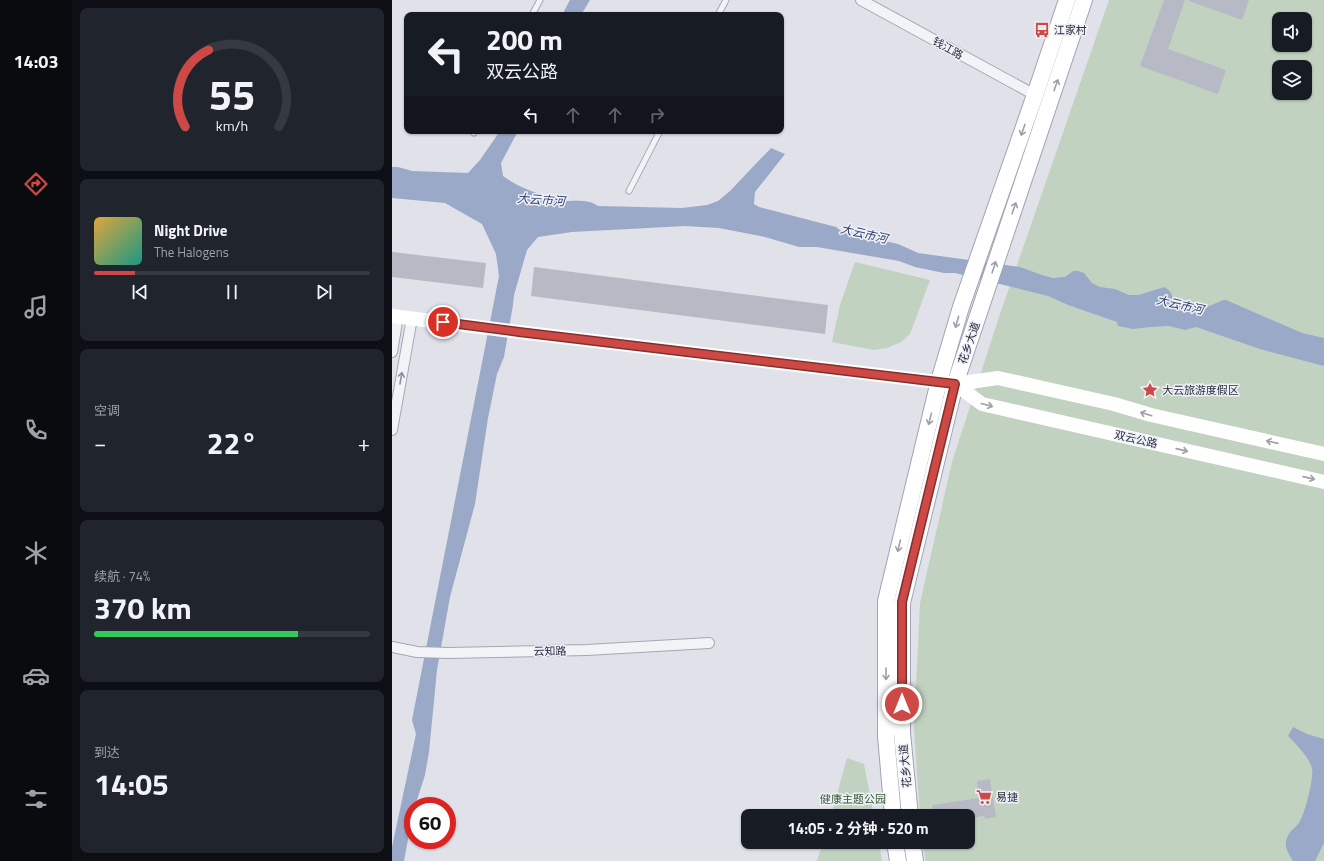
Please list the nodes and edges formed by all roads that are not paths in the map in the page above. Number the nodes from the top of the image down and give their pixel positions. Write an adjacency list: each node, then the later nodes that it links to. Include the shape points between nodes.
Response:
1 (540, 0): 6 (lane)
2 (726, 0): 7 (lane)
3 (862, 0): 8 (street, 钱江路)
4 (1067, 0): 8 (main road, 花乡大道)
5 (1084, 0): 13 (main road, 花乡大道, one-way to 5, via 987,290)
6 (534, 12)
7 (720, 12)
8 (1035, 95): 13 (main road, 花乡大道, one-way to 13, via 968,284)
9 (658, 134): 10 (lane)
10 (629, 191)
11 (401, 317): 12 (street); 13 (street, 双云公路); 14 (street, one-way to 11)
12 (392, 352)
13 (947, 383): 15 (street, 双云公路, one-way to 13, via 998,378); 16 (street, 双云公路, one-way to 16, via 982,404); 19 (main road, 花乡大道, one-way to 19, via 886,601 886,736); 20 (main road, 花乡大道, via 902,602 902,732)
14 (392, 430)
15 (1324, 454)
16 (1324, 482)
17 (709, 643): 18 (street, 云知路, via 588,650 448,653 417,652)
18 (392, 647)
19 (892, 809)
20 (909, 809)
21 (896, 849): 23 (main road)
22 (913, 849): 24 (main road)
23 (898, 861)
24 (915, 861)

